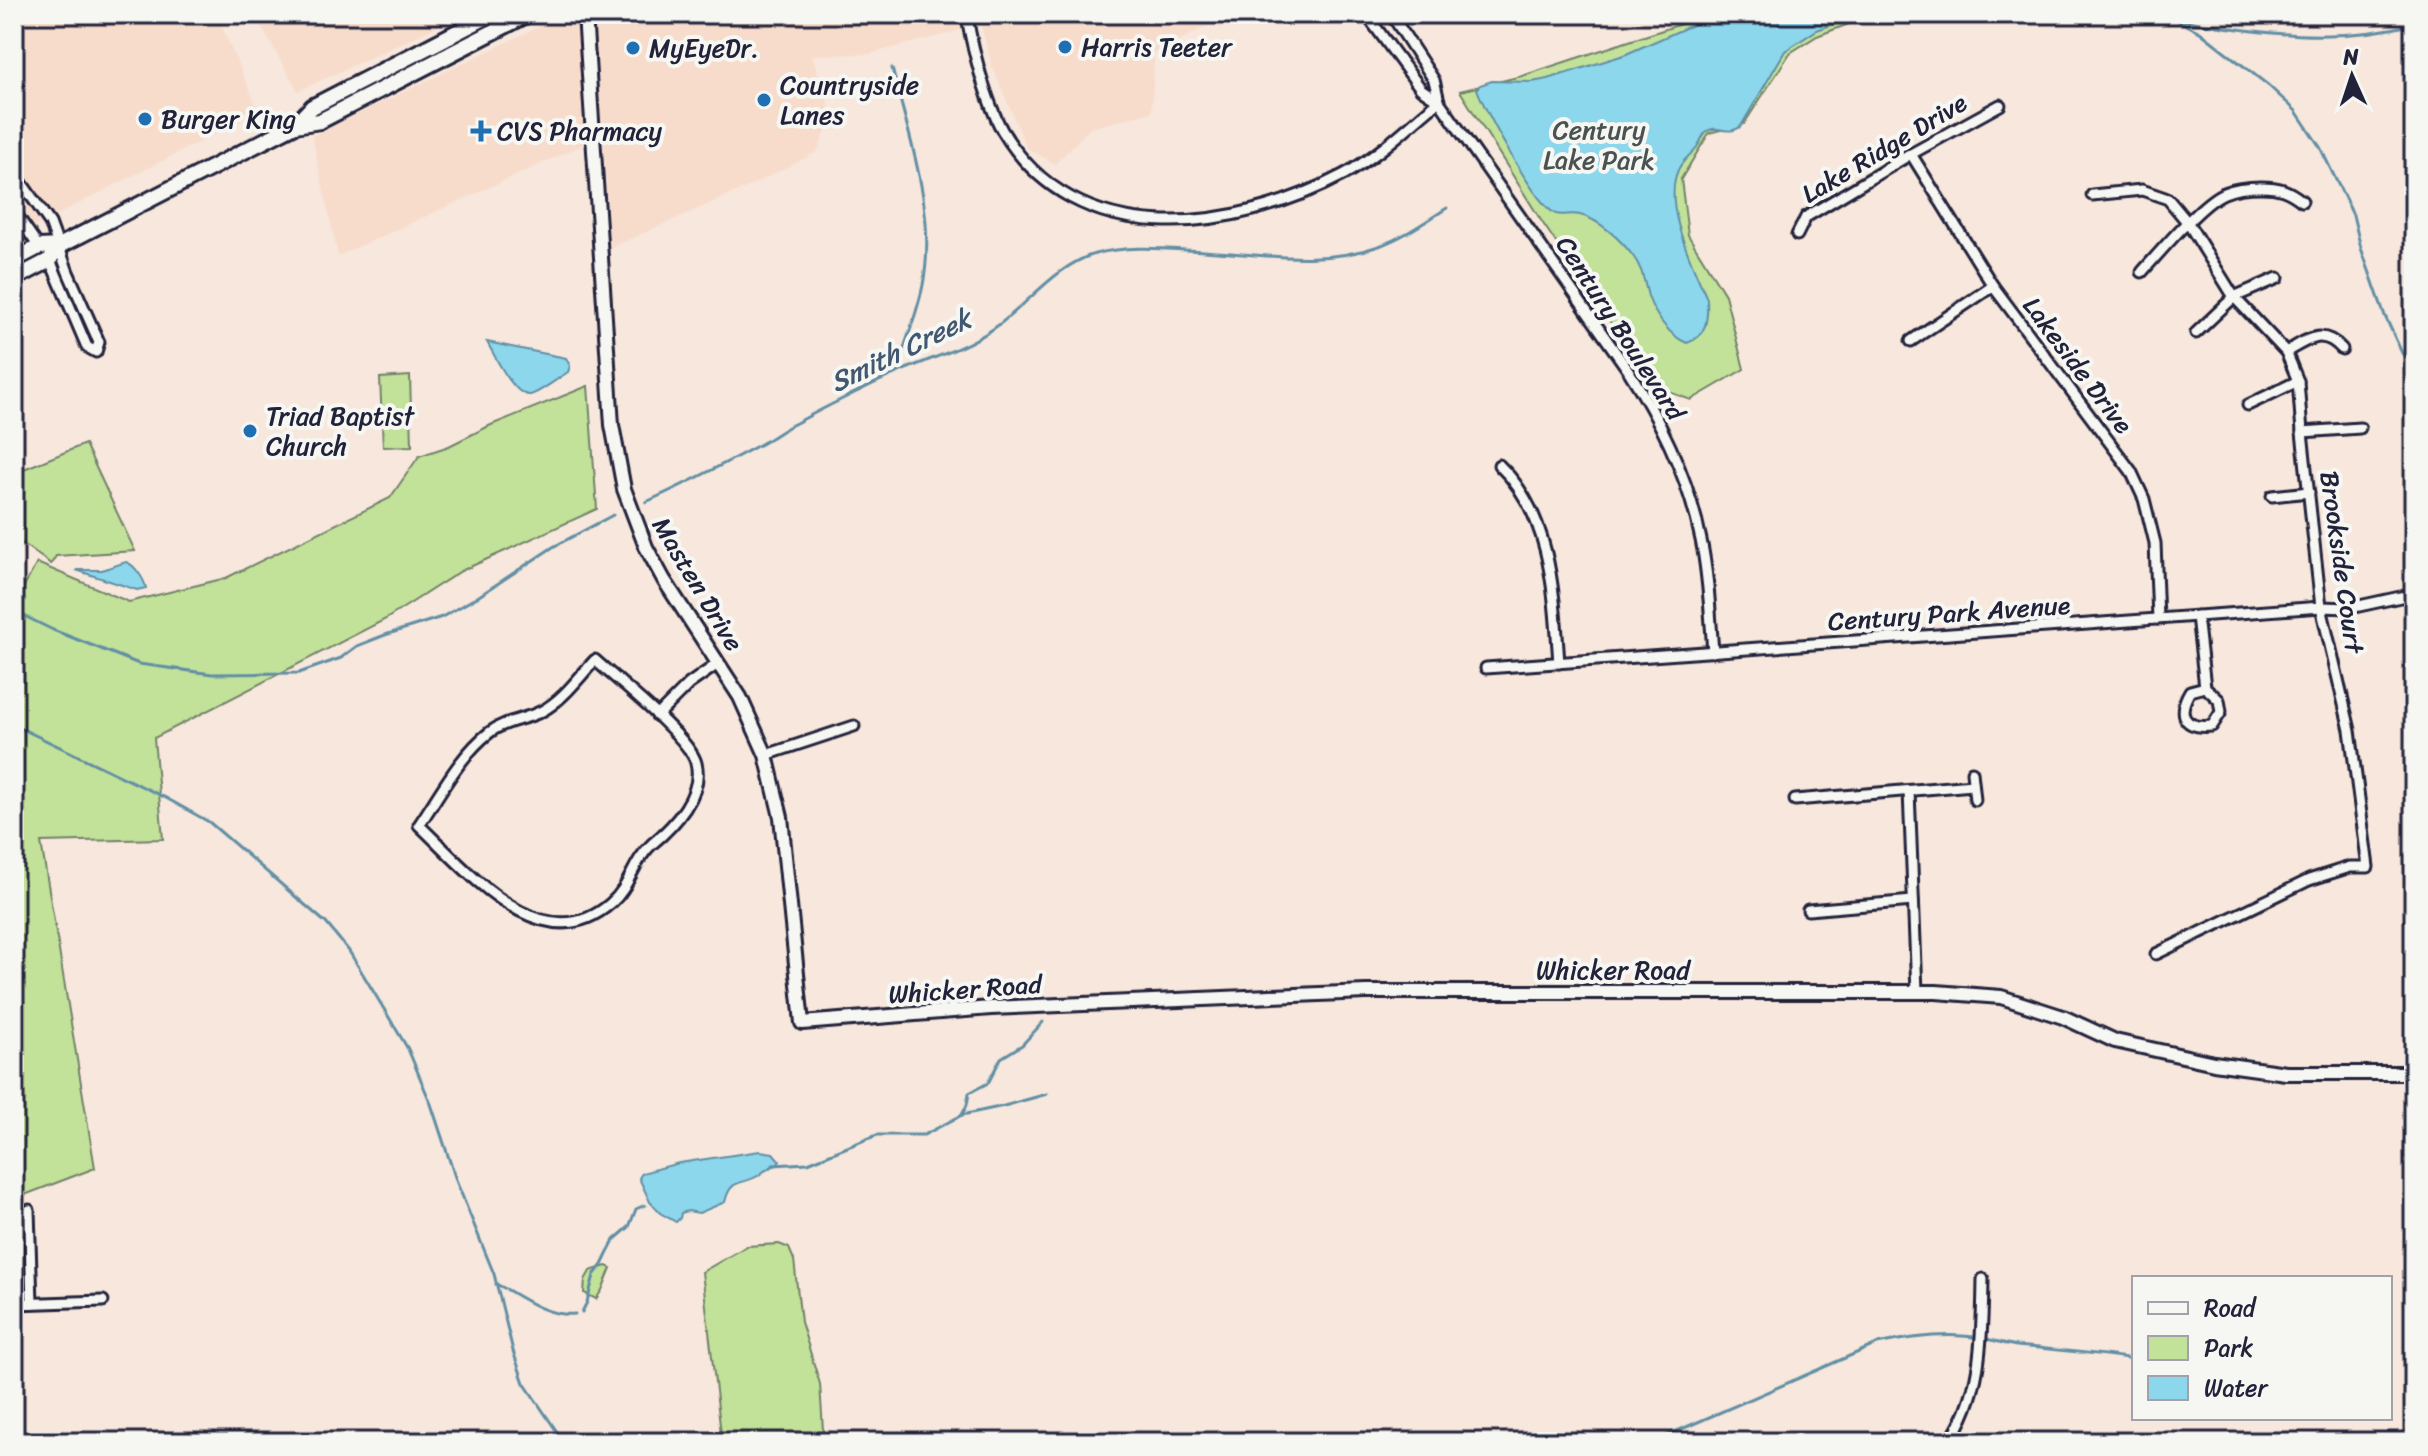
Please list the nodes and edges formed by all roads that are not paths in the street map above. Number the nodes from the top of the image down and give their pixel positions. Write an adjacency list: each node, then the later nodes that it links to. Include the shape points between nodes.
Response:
1 (492, 14): 10 (main road, via 312,107)
2 (528, 14): 10 (main road, via 320,121)
3 (585, 14): 43 (street, Masten Drive, via 619,467 630,510 654,563)
4 (967, 14): 8 (street, via 989,102 1020,155 1076,201 1123,217 1213,219 1258,210 1354,169)
5 (1366, 14): 7 (street, Century Boulevard)
6 (1392, 15): 7 (street); 8 (street, Century Boulevard, via 1434,80)
7 (1374, 26): 8 (street, Century Boulevard, via 1421,89)
8 (1439, 101): 42 (street, Century Boulevard, via 1628,370 1668,441 1701,539)
9 (2000, 105): 11 (street, Lake Ridge Drive)
10 (295, 125): 18 (main road)
11 (1911, 154): 17 (street, Lake Ridge Drive, via 1806,217); 25 (street, Lakeside Drive)
12 (14, 172): 18 (street, via 50,223)
13 (2092, 195): 16 (street, Brookside Court, via 2151,191 2168,199)
14 (2302, 201): 16 (street, via 2278,187 2245,187 2221,194)
15 (14, 211): 19 (street)
16 (2188, 223): 22 (street); 26 (street, Brookside Court)
17 (1797, 235)
18 (59, 246): 19 (main road); 21 (main road); 21 (street, via 99,342 96,352 87,347)
19 (39, 247): 20 (main road); 21 (street)
20 (14, 260)
21 (50, 260): 24 (main road)
22 (2142, 272)
23 (2278, 278): 26 (street)
24 (14, 279)
25 (1993, 286): 28 (street); 41 (street, Lakeside Drive, via 2131,471 2155,543)
26 (2234, 297): 27 (street); 30 (street, Brookside Court)
27 (2196, 333)
28 (1911, 341)
29 (2342, 349): 30 (street, via 2318,337)
30 (2286, 352): 31 (street, Brookside Court)
31 (2298, 381): 32 (street); 34 (street, Brookside Court)
32 (2248, 405)
33 (2360, 428): 34 (street)
34 (2302, 432): 36 (street, Brookside Court)
35 (1499, 465): 44 (street, via 1518,485 1551,565)
36 (2309, 492): 37 (street); 39 (street, Brookside Court)
37 (2272, 496)
38 (2414, 594): 39 (street, Century Park Avenue, via 2350,608)
39 (2321, 607): 40 (street, Century Park Avenue); 57 (street, Brookside Court, via 2350,730 2368,867 2309,880)
40 (2197, 616): 41 (street, Century Park Avenue); 46 (street)
41 (2158, 619): 42 (street, Century Park Avenue)
42 (1713, 652): 44 (street, Century Park Avenue)
43 (719, 663): 47 (street); 49 (street, Masten Drive)
44 (1559, 663): 45 (street, Century Park Avenue)
45 (1486, 668)
46 (2205, 687): 46 (street, via 2219,700 2221,712 2212,726 2199,727 2189,723 2183,704 2190,691)
47 (657, 716): 47 (street, via 693,754 697,785 671,825 636,862 621,892 588,918 549,923 522,914 419,825 487,735 546,709 595,660)
48 (854, 726): 49 (street)
49 (766, 755): 59 (street, Masten Drive, via 782,827)
50 (1972, 772): 51 (street)
51 (1973, 785): 52 (street); 54 (street)
52 (1909, 791): 53 (street); 55 (street)
53 (1795, 800)
54 (1975, 800)
55 (1913, 901): 56 (street); 58 (street)
56 (1808, 910)
57 (2156, 954)
58 (1917, 992): 59 (street, Whicker Road, via 1366,992 991,1008); 60 (street, Whicker Road, via 2001,997 2115,1041 2214,1063 2286,1073)
59 (802, 1023)
60 (2414, 1073)
61 (29, 1210): 64 (street)
62 (1983, 1279): 66 (street, via 1974,1385 1961,1425)
63 (103, 1301): 64 (street)
64 (32, 1303): 65 (street)
65 (14, 1304)
66 (1949, 1442)

